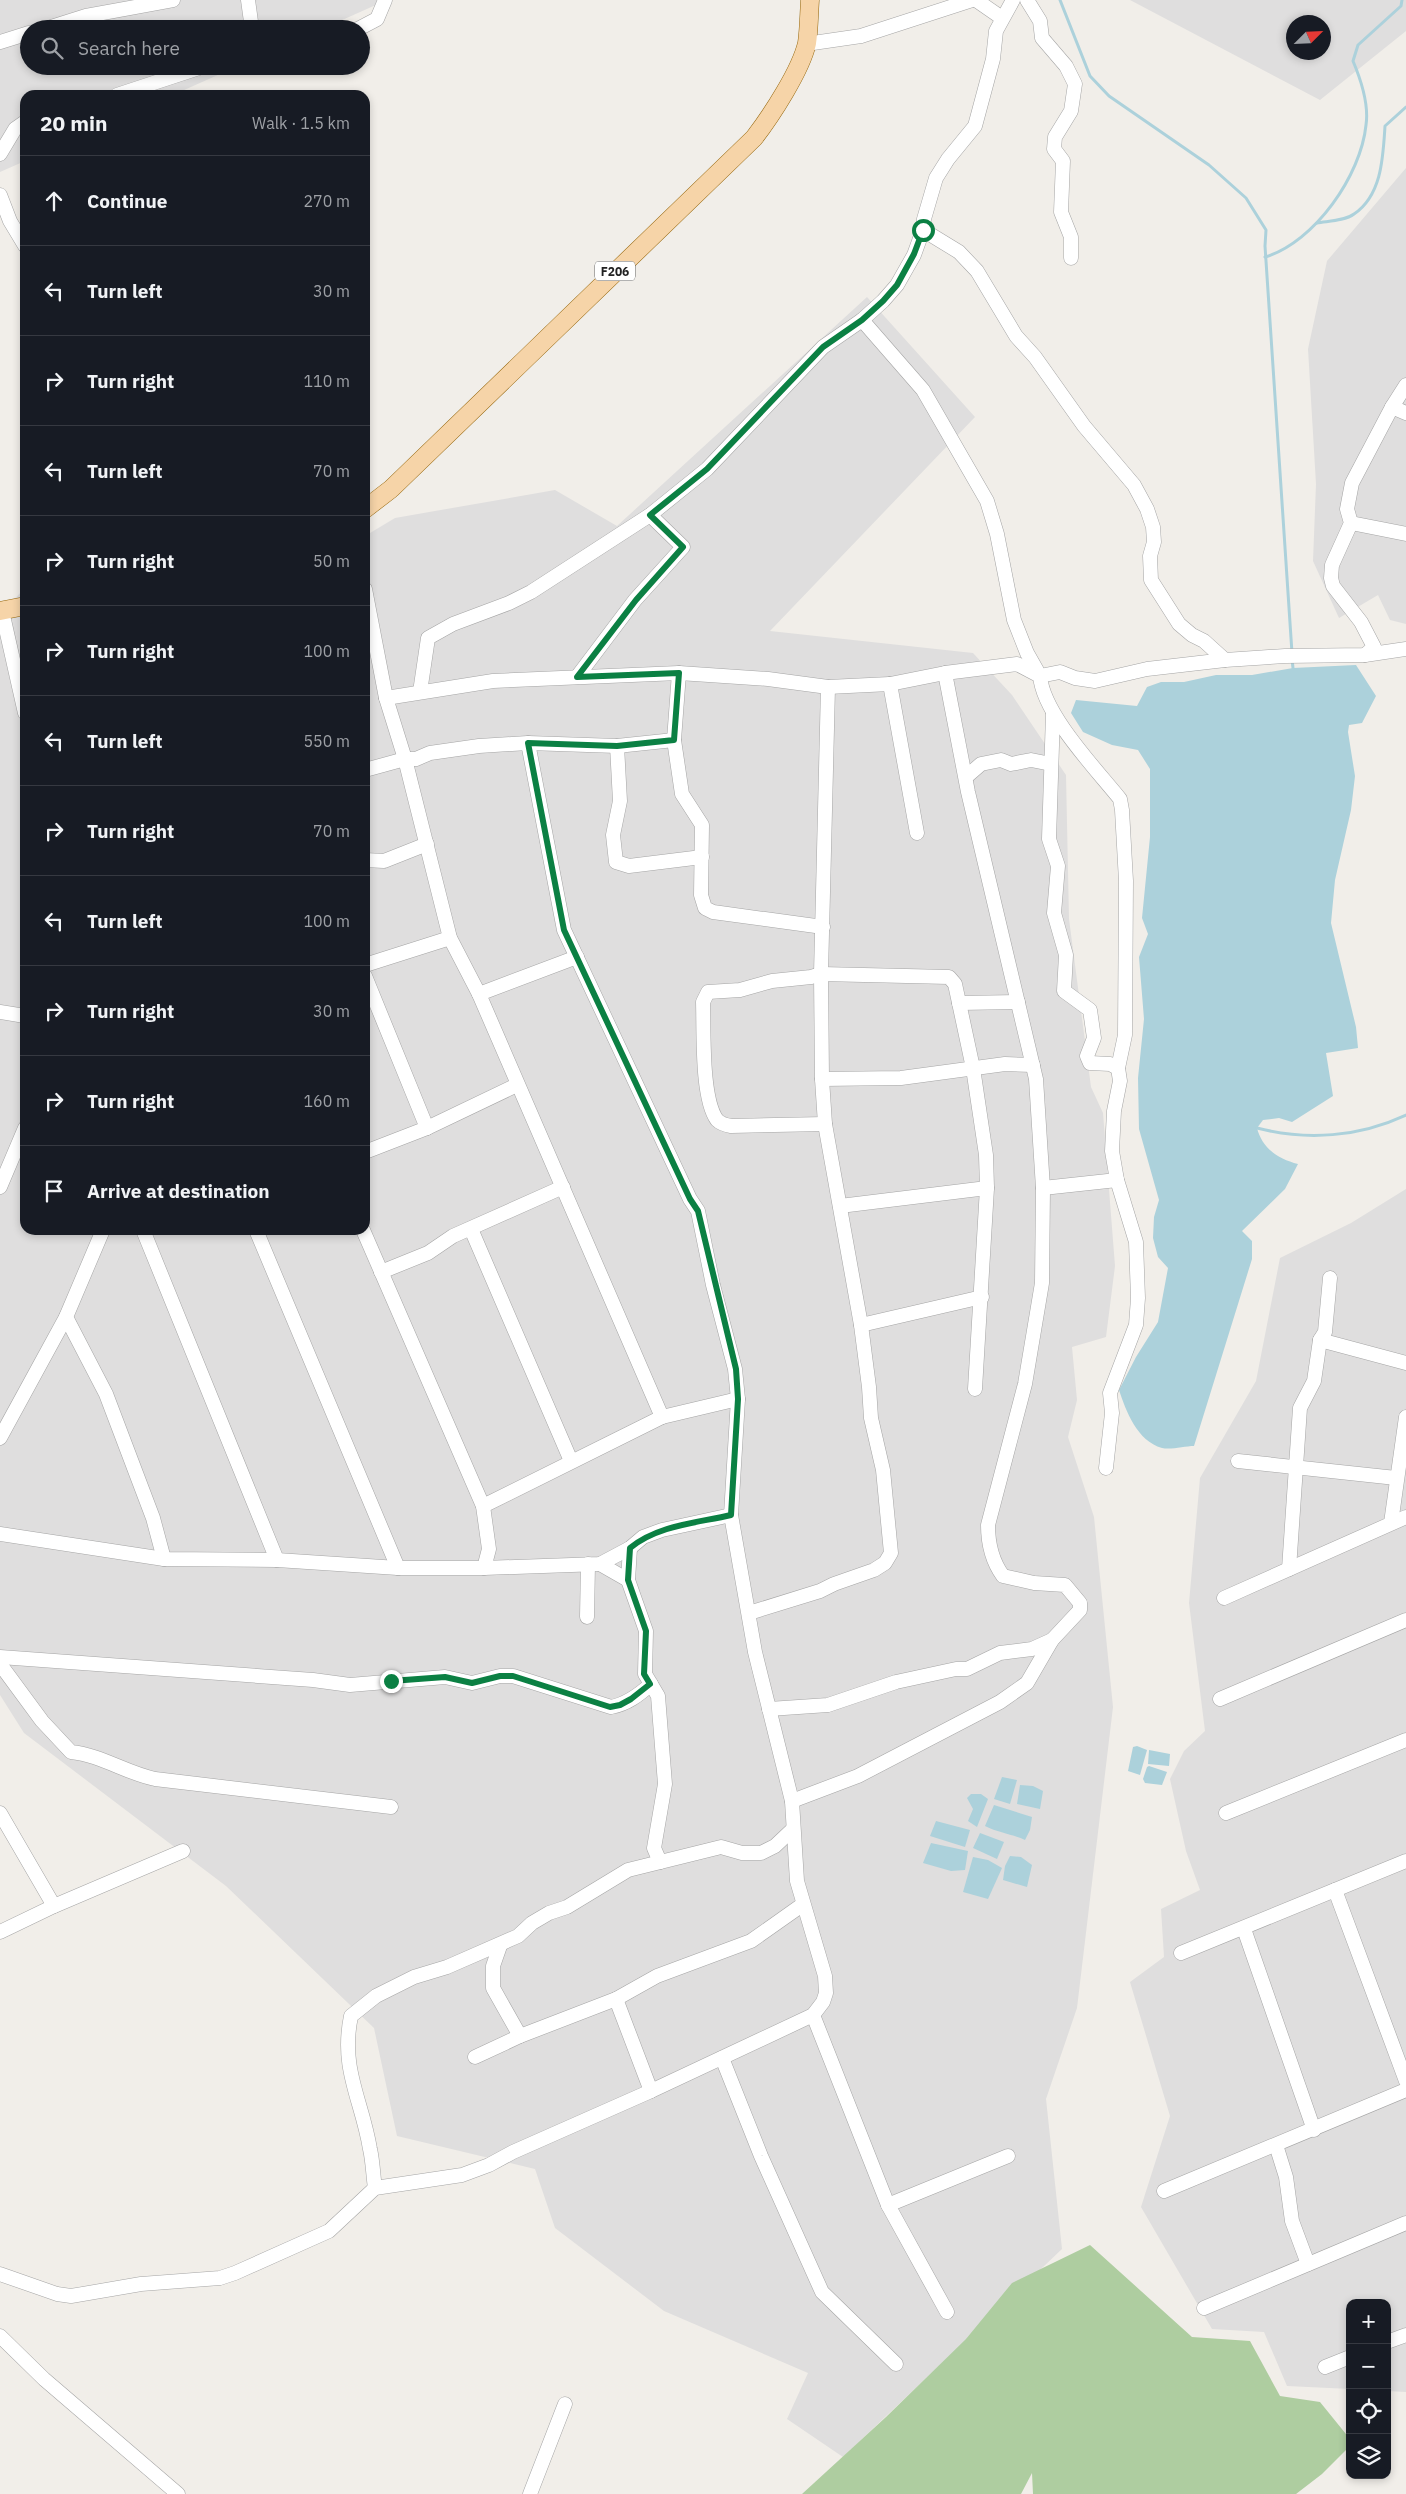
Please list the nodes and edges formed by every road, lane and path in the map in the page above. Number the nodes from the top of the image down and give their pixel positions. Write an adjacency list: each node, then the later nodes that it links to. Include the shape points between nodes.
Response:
1 (173, 0): 10 (street)
2 (248, 0): 11 (street)
3 (385, 0): 12 (street, via 377,19)
4 (810, 0): 15 (main road, F206)
5 (972, 0): 15 (street, via 861,36)
6 (976, 0): 9 (street)
7 (1013, 0): 9 (street)
8 (1027, 0): 23 (street, via 1040,22 1042,38 1066,66 1075,84 1071,111 1055,137 1054,149 1063,161 1062,212 1071,237)
9 (1002, 18): 21 (street, via 975,126 936,178)
10 (73, 20)
11 (251, 20)
12 (370, 23)
13 (20, 36): 14 (street)
14 (0, 42)
15 (806, 44): 28 (main road, F206, via 770,117 734,159 392,489)
16 (178, 75): 17 (street)
17 (132, 90)
18 (20, 126): 19 (street)
19 (0, 154)
20 (0, 195): 22 (street)
21 (923, 230): 24 (street, via 897,285); 37 (street, via 959,252 977,271 1016,336 1084,426 1134,485 1153,527 1151,580 1179,624)
22 (20, 238)
23 (1072, 258)
24 (862, 320): 29 (street, via 823,347 707,469); 40 (street, via 923,390 986,501 997,534 1014,620)
25 (1406, 385): 26 (street)
26 (1392, 407): 27 (street); 30 (street, via 1352,483 1347,509)
27 (1406, 413)
28 (370, 505)
29 (650, 515): 41 (street, via 683,547 636,600); 45 (street, via 531,592 453,624 428,638)
30 (1351, 524): 31 (street); 36 (street, via 1332,565 1331,578 1333,586 1370,636 1374,647)
31 (1406, 534)
32 (20, 607): 33 (main road)
33 (1, 611): 44 (street)
34 (370, 614): 46 (street)
35 (1406, 649): 36 (street)
36 (1365, 655): 37 (street)
37 (1225, 660): 40 (street, via 1147,669 1095,681 1060,672)
38 (679, 673): 41 (street); 43 (street, via 768,678); 48 (street)
39 (945, 673): 40 (street, via 1018,664); 42 (street); 54 (street)
40 (1040, 676): 47 (street, via 1040,685)
41 (577, 677): 45 (street, via 493,681)
42 (890, 684): 43 (street); 55 (street)
43 (828, 688): 59 (street)
44 (20, 692)
45 (420, 692): 46 (street)
46 (386, 698): 51 (street)
47 (1053, 714): 52 (street); 72 (street, via 1120,799 1126,881 1125,1035)
48 (674, 740): 50 (street); 57 (street, via 682,794 702,825)
49 (528, 743): 50 (street); 51 (street, via 479,746); 61 (street, via 557,904 564,930)
50 (617, 746): 57 (street, via 620,801 613,835 616,862 629,866)
51 (405, 759): 53 (street); 56 (street)
52 (1051, 764): 54 (street, via 1031,760 1011,764 1001,760 981,764); 72 (street, via 1049,839 1058,866 1054,913 1066,955 1064,991 1090,1010 1094,1038 1087,1056 1090,1063 1110,1064)
53 (370, 769)
54 (966, 777): 66 (street)
55 (917, 833)
56 (427, 844): 58 (street, via 384,861); 60 (street)
57 (702, 857): 59 (street, via 701,895 705,908 712,912)
58 (370, 860)
59 (822, 927): 63 (street)
60 (450, 938): 62 (street); 65 (street)
61 (577, 957): 65 (street); 98 (street, via 630,1076 698,1211 736,1369)
62 (370, 963)
63 (821, 974): 67 (street, via 949,977 955,984); 73 (street); 75 (street, via 811,978 772,981 740,990 708,992 703,1002 707,1091 711,1109 722,1124)
64 (370, 988): 76 (street)
65 (479, 994): 74 (street)
66 (1018, 1002): 67 (street); 70 (street)
67 (959, 1003): 71 (street)
68 (0, 1012): 69 (street)
69 (20, 1015)
70 (1033, 1065): 71 (street); 83 (street)
71 (973, 1068): 73 (street, via 901,1078); 82 (street, via 986,1155)
72 (1118, 1068): 79 (street, via 1120,1080 1112,1151)
73 (822, 1079): 75 (street)
74 (517, 1085): 76 (street); 81 (street)
75 (825, 1124): 84 (street)
76 (427, 1128): 78 (street)
77 (20, 1140): 80 (street)
78 (370, 1150)
79 (1117, 1180): 83 (street); 104 (street, via 1136,1242 1138,1298 1136,1325 1110,1393 1112,1413)
80 (0, 1187)
81 (563, 1187): 85 (street); 100 (street)
82 (987, 1188): 84 (street); 92 (street)
83 (1043, 1188): 124 (street, via 1042,1283 1025,1384 988,1525 988,1538 996,1566 1003,1576 1065,1585 1080,1603 1080,1610)
84 (840, 1206): 94 (street)
85 (471, 1229): 90 (street, via 453,1236 428,1253); 102 (street)
86 (101, 1235): 93 (street)
87 (145, 1235): 114 (street)
88 (258, 1235): 116 (street)
89 (365, 1235): 90 (street)
90 (381, 1272): 107 (street)
91 (1330, 1278): 95 (street, via 1325,1332)
92 (982, 1297): 94 (street); 97 (street)
93 (66, 1317): 101 (street); 113 (street, via 106,1394 153,1518)
94 (860, 1325): 121 (street, via 870,1387 871,1418 883,1470 891,1553 885,1563 874,1570)
95 (1320, 1340): 96 (street); 105 (street, via 1314,1381 1300,1408)
96 (1406, 1363)
97 (975, 1389)
98 (738, 1399): 100 (street); 108 (street)
99 (1406, 1416): 106 (street)
100 (662, 1417): 102 (street)
101 (0, 1438)
102 (571, 1461): 107 (street)
103 (1238, 1461): 105 (street)
104 (1106, 1468)
105 (1294, 1468): 106 (street); 118 (street)
106 (1396, 1478): 110 (street)
107 (483, 1506): 117 (street, via 489,1549)
108 (731, 1515): 112 (street, via 662,1530 643,1537); 121 (street)
109 (1406, 1517): 110 (street)
110 (1391, 1524): 118 (street)
111 (0, 1534): 113 (street)
112 (630, 1548): 115 (street); 119 (street)
113 (164, 1559): 114 (street)
114 (277, 1560): 116 (street)
115 (594, 1564): 117 (street); 119 (street); 122 (street)
116 (398, 1568): 117 (street)
117 (484, 1568)
118 (1289, 1569): 120 (street)
119 (628, 1580): 127 (street, via 646,1631 644,1674)
120 (1224, 1598)
121 (749, 1613): 129 (street)
122 (587, 1617)
123 (1406, 1620): 128 (street)
124 (1052, 1640): 129 (street, via 1032,1649 1000,1653 967,1669 896,1682 828,1705); 131 (street, via 1027,1684 1000,1702 858,1776)
125 (0, 1657): 127 (street, via 350,1685 408,1682 431,1677 472,1683 513,1676 610,1707 631,1699)
126 (0, 1664): 132 (street, via 42,1721 71,1752 84,1753 155,1779)
127 (650, 1684): 136 (street, via 658,1696 665,1784)
128 (1220, 1699)
129 (769, 1709): 131 (street)
130 (1406, 1740): 134 (street)
131 (792, 1801): 135 (street)
132 (391, 1807)
133 (0, 1813): 143 (street)
134 (1226, 1813)
135 (792, 1829): 139 (street, via 775,1846 761,1853 742,1853 721,1847); 142 (street)
136 (654, 1848): 139 (street); 140 (street)
137 (183, 1851): 143 (street)
138 (1406, 1861): 141 (street)
139 (660, 1862): 140 (street)
140 (628, 1870): 146 (street, via 567,1908 532,1923)
141 (1335, 1890): 144 (street); 153 (street)
142 (802, 1905): 148 (street, via 751,1941 656,1976); 149 (street, via 825,1976 824,2002)
143 (54, 1906): 145 (street)
144 (1244, 1929): 147 (street); 156 (street)
145 (0, 1932)
146 (500, 1946): 150 (street, via 492,1971 493,1988); 159 (street, via 414,1977 376,1996 351,2016 348,2053 351,2080 370,2149)
147 (1181, 1953)
148 (616, 1999): 150 (street); 155 (street)
149 (813, 2014): 152 (street); 161 (street)
150 (520, 2036): 151 (street)
151 (476, 2057)
152 (722, 2058): 155 (street); 171 (street, via 761,2156 822,2292)
153 (1406, 2081)
154 (1406, 2090): 156 (street)
155 (652, 2091): 159 (street, via 462,2175)
156 (1314, 2130): 157 (street)
157 (1276, 2145): 160 (street); 163 (street, via 1286,2177 1292,2221)
158 (1008, 2156): 161 (street)
159 (375, 2188): 164 (street, via 329,2231 220,2278 141,2284 71,2296)
160 (1164, 2191)
161 (888, 2205): 166 (street)
162 (1406, 2223): 163 (street)
163 (1308, 2264): 165 (street)
164 (0, 2274)
165 (1204, 2308)
166 (947, 2312)
167 (1406, 2335): 169 (street)
168 (0, 2336): 174 (street, via 44,2379)
169 (1391, 2341)
170 (1346, 2359): 172 (street)
171 (896, 2364)
172 (1325, 2367)
173 (566, 2404): 175 (street)
174 (178, 2494)
175 (530, 2494)

